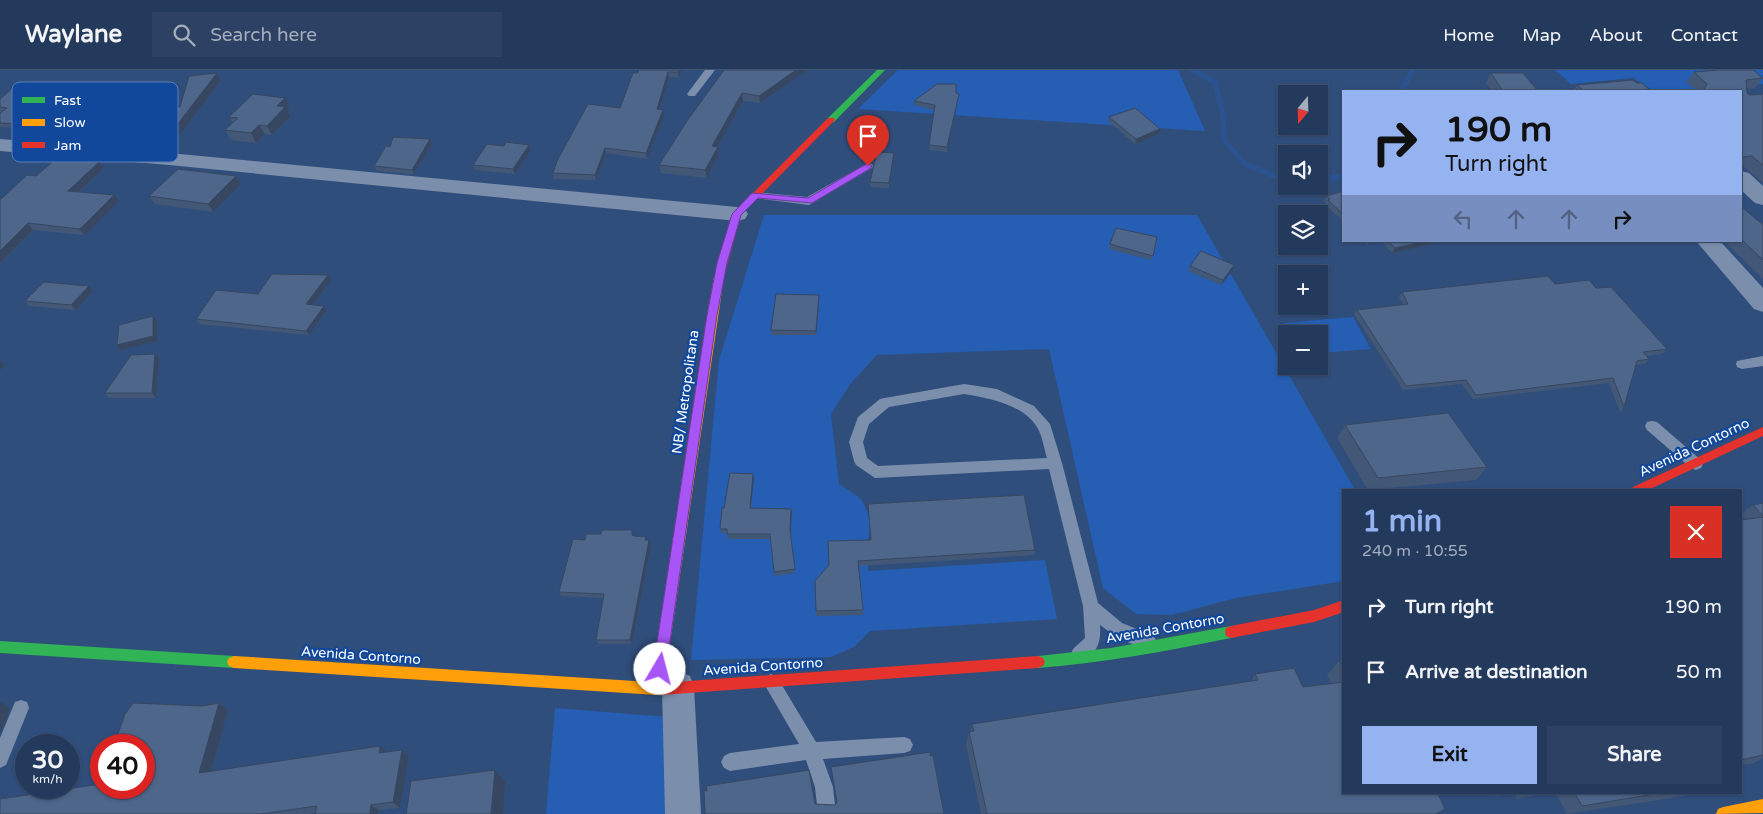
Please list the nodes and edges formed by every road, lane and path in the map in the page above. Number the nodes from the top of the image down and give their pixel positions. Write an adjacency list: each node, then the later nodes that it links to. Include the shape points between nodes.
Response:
1 (710, 70): 3 (lane)
2 (882, 70): 7 (street, NB/ Metropolitana)
3 (692, 94)
4 (178, 160): 9 (street)
5 (868, 166): 7 (lane, via 809,201)
6 (1742, 179): 8 (street)
7 (755, 195): 9 (street, NB/ Metropolitana)
8 (1763, 198)
9 (737, 214): 25 (street, NB/ Metropolitana, via 722,263 712,315)
10 (1708, 242): 11 (street)
11 (1763, 304)
12 (1763, 361): 13 (lane)
13 (1742, 364)
14 (1652, 426): 17 (lane)
15 (1763, 431): 17 (street, Avenida Contorno)
16 (1055, 462): 16 (lane, via 1045,428 1029,410 992,393 964,389 886,403 863,421 856,442 861,461 876,472); 19 (lane)
17 (1696, 464): 18 (street, Avenida Contorno)
18 (1639, 489)
19 (1091, 606): 21 (lane, via 1101,618 1133,637); 23 (lane, via 1093,640 1085,650)
20 (1342, 607): 21 (street, Avenida Contorno, via 1314,616)
21 (1166, 644): 23 (street, Avenida Contorno)
22 (0, 647): 25 (street, Avenida Contorno)
23 (1068, 660): 24 (street, Avenida Contorno)
24 (771, 682): 25 (street, Avenida Contorno); 28 (lane)
25 (668, 688): 32 (street)
26 (21, 708): 29 (lane)
27 (904, 745): 28 (lane)
28 (812, 751): 30 (lane); 33 (lane, via 824,787)
29 (0, 759)
30 (730, 762)
31 (1763, 806): 34 (street)
32 (683, 814)
33 (827, 814)
34 (1723, 814)

